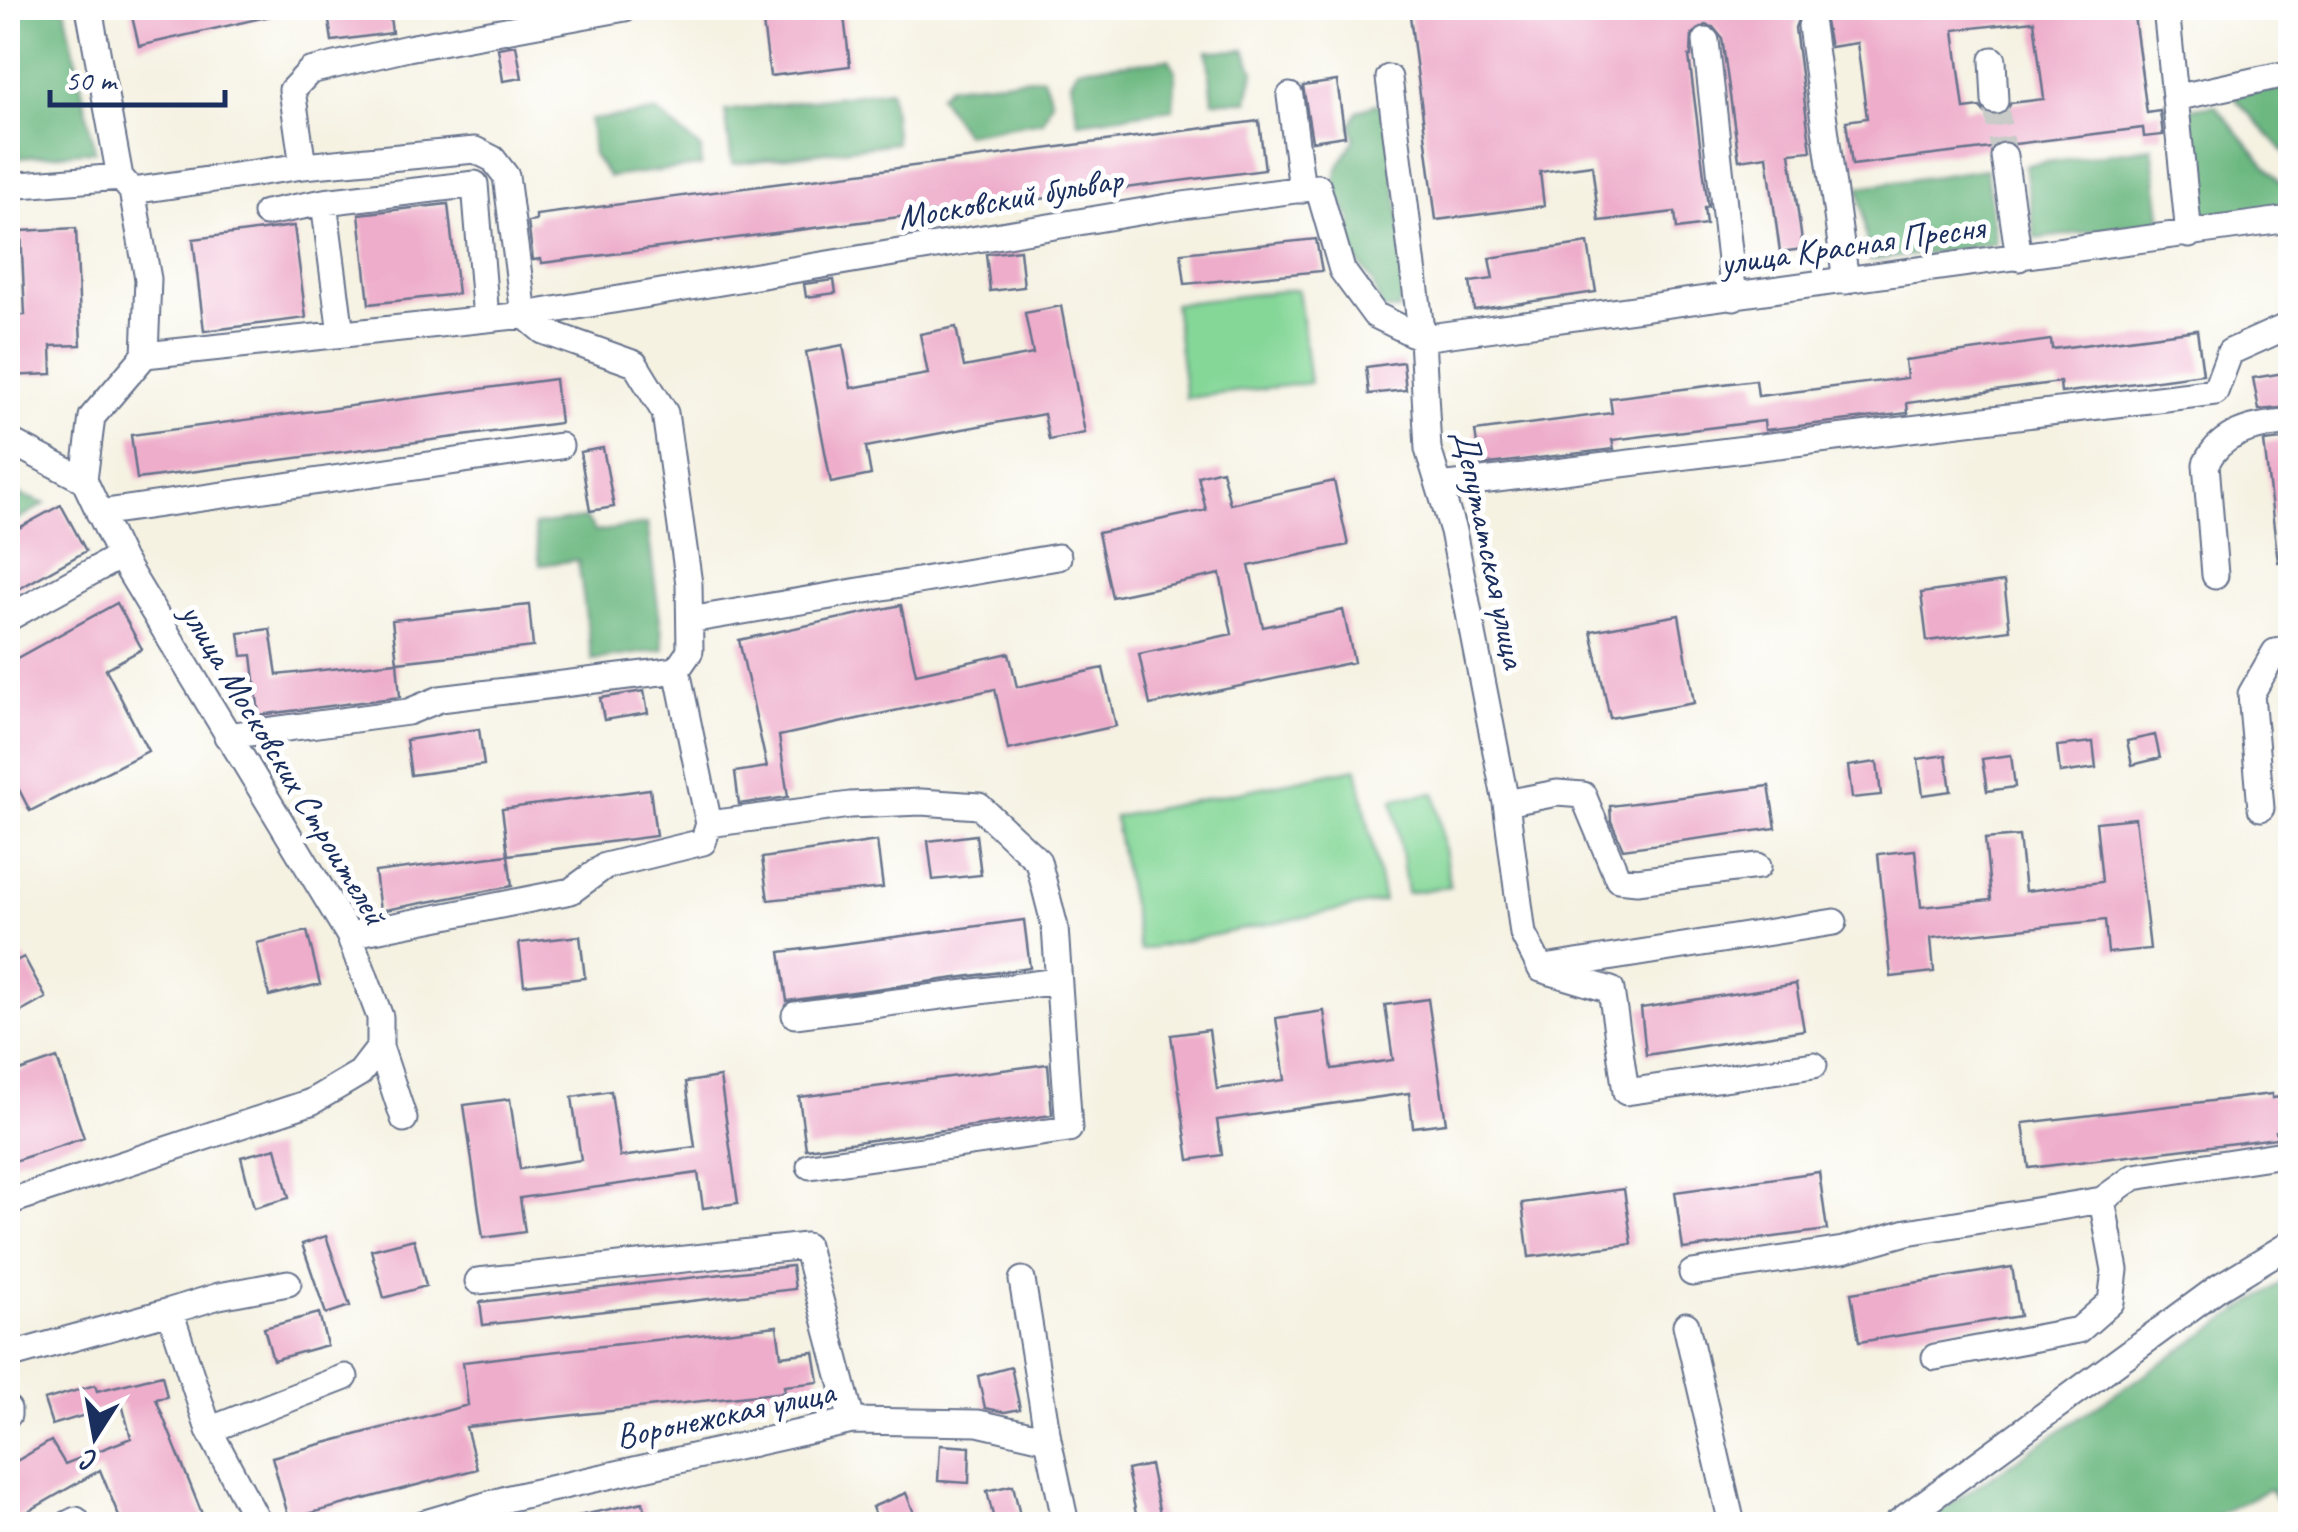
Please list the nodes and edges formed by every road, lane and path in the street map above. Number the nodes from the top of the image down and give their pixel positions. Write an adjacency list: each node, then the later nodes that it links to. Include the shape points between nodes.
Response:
1 (89, 8): 14 (street)
2 (625, 8): 13 (street, via 310,71 292,90)
3 (2166, 8): 10 (street)
4 (1811, 26): 22 (street)
5 (1706, 41): 23 (street)
6 (1993, 60): 11 (street)
7 (2276, 76): 10 (street)
8 (1389, 78): 28 (street, Депутатская улица)
9 (1290, 96): 16 (street)
10 (2175, 98): 20 (street)
11 (1995, 100)
12 (2004, 156): 21 (street)
13 (303, 166): 14 (street); 24 (street, via 475,150 493,159 506,176)
14 (126, 184): 15 (street); 29 (street, via 148,278)
15 (8, 186)
16 (1302, 190): 24 (street, Московский бульвар); 28 (street, via 1318,188 1342,270 1375,315)
17 (324, 202): 18 (street); 25 (street, via 476,184); 27 (street)
18 (266, 213)
19 (2290, 219): 20 (street, улица Красная Пресня)
20 (2189, 235): 21 (street, улица Красная Пресня)
21 (2020, 258): 22 (street, улица Красная Пресня)
22 (1846, 282): 23 (street, улица Красная Пресня)
23 (1734, 297): 28 (street, улица Красная Пресня)
24 (524, 315): 25 (street, Московский бульвар); 40 (street, via 543,331 635,364 666,413)
25 (486, 319): 27 (street, Московский бульвар)
26 (2290, 326): 34 (street, via 2230,352 2216,392)
27 (341, 334): 29 (street, Московский бульвар)
28 (1422, 338): 34 (street, Депутатская улица, via 1428,450)
29 (145, 354): 33 (street, via 92,416)
30 (2290, 423): 38 (street, via 2245,430 2214,448 2206,464)
31 (8, 440): 33 (street)
32 (560, 446): 35 (street)
33 (84, 480): 35 (street, улица Московских Строителей)
34 (1440, 486): 44 (street, Депутатская улица)
35 (99, 513): 36 (street, улица Московских Строителей)
36 (120, 556): 39 (street); 43 (street, улица Московских Строителей)
37 (1058, 557): 40 (street)
38 (2215, 575)
39 (8, 618)
40 (690, 620): 42 (street, via 690,651)
41 (2290, 648): 45 (street, via 2276,652 2250,694)
42 (677, 670): 43 (street, via 440,699 408,712); 46 (street)
43 (227, 736): 49 (street, улица Московских Строителей)
44 (1506, 802): 47 (street, via 1584,795 1618,879); 50 (street, Депутатская улица, via 1523,934)
45 (2261, 808)
46 (709, 824): 49 (street, via 703,842 605,866 571,892); 51 (street, via 850,805 978,806 1038,861 1055,928)
47 (1758, 866)
48 (1834, 922): 50 (street)
49 (349, 935): 53 (street, улица Московских Строителей, via 380,1018)
50 (1541, 969): 54 (street, via 1612,990 1626,1092)
51 (1058, 981): 52 (street); 57 (street, via 1069,1129)
52 (795, 1015)
53 (380, 1047): 55 (street, улица Московских Строителей); 59 (street, via 360,1073 311,1102)
54 (1814, 1066)
55 (404, 1119)
56 (2290, 1154): 58 (street, via 2134,1177)
57 (810, 1166)
58 (2102, 1200): 61 (street); 68 (street, via 2115,1270 2111,1302 2079,1330)
59 (8, 1202)
60 (2290, 1244): 79 (street, via 2220,1287)
61 (1692, 1273)
62 (1022, 1280): 72 (street)
63 (478, 1281): 70 (street, via 806,1246)
64 (288, 1283): 65 (street)
65 (170, 1311): 67 (street); 71 (street)
66 (1686, 1325): 78 (street)
67 (8, 1356)
68 (1935, 1357)
69 (345, 1378): 71 (street)
70 (852, 1422): 72 (street, Воронежская улица, via 978,1423); 73 (street, Воронежская улица)
71 (209, 1430): 74 (street)
72 (1048, 1439): 77 (street)
73 (510, 1498): 75 (street, Воронежская улица); 76 (street)
74 (259, 1524)
75 (422, 1524)
76 (516, 1524)
77 (1066, 1524)
78 (1732, 1524)
79 (1896, 1524)

